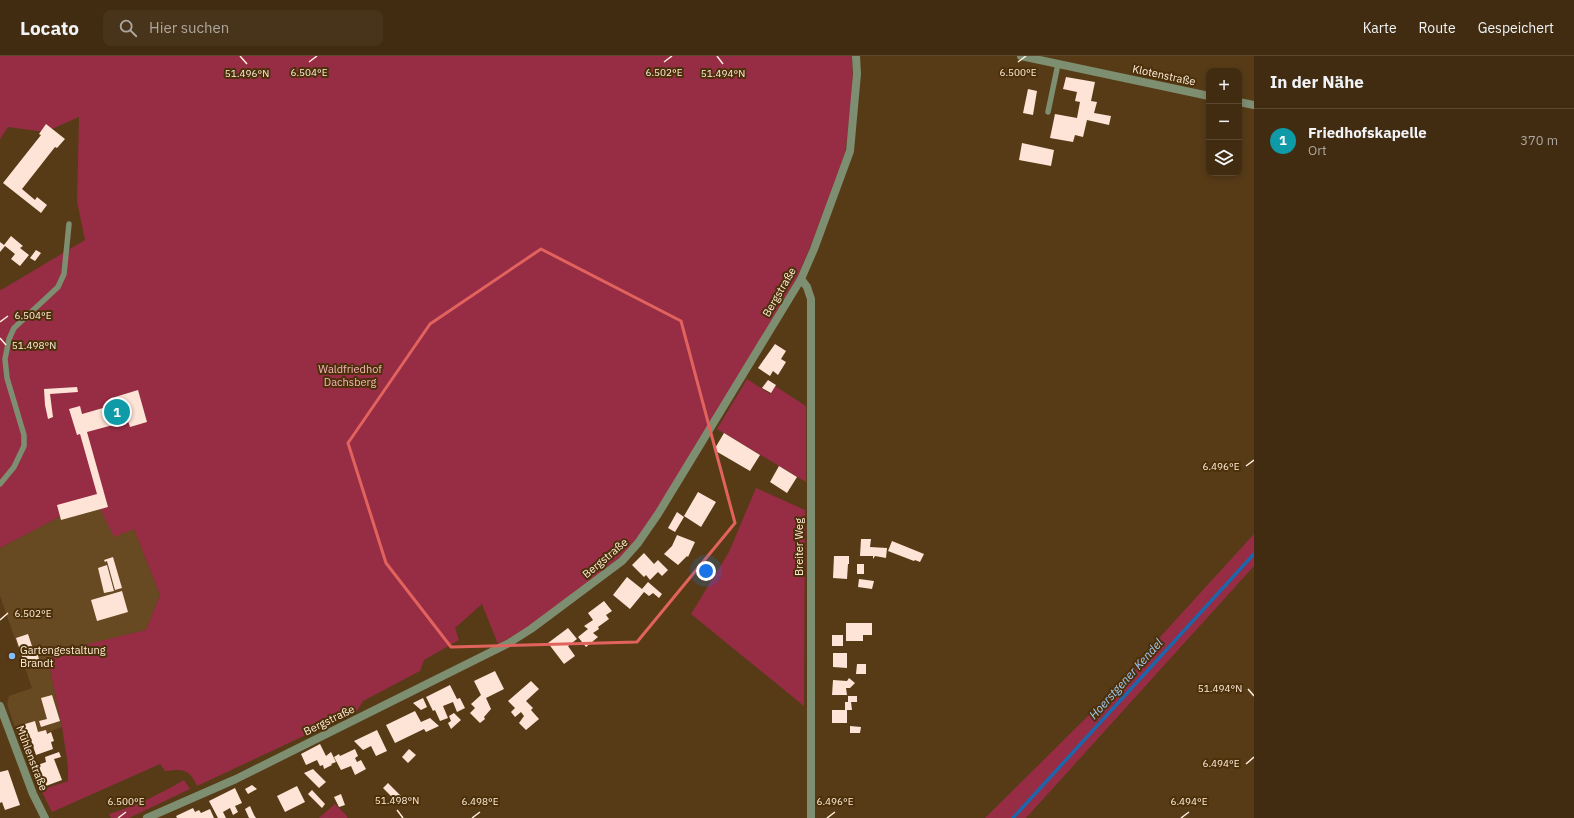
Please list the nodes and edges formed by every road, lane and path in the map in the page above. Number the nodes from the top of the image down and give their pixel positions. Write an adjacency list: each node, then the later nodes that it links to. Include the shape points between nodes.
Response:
1 (856, 56): 9 (street, Bergstraße, via 857,74 850,151)
2 (1021, 56): 3 (street, Klotenstraße)
3 (1058, 64): 4 (street, Klotenstraße); 7 (lane)
4 (1206, 95)
5 (1242, 103): 6 (street)
6 (1254, 105)
7 (1048, 112)
8 (69, 224): 10 (lane, via 64,274 58,287 14,328 8,339 5,359 7,378 24,435 24,446 14,467)
9 (801, 279): 13 (street, Bergstraße, via 658,514 622,561 531,630 509,643 236,779); 14 (street, Breiter Weg, via 811,299)
10 (0, 484)
11 (0, 706): 12 (street, Mühlenstraße, via 33,794)
12 (45, 818)
13 (148, 818)
14 (811, 818)

